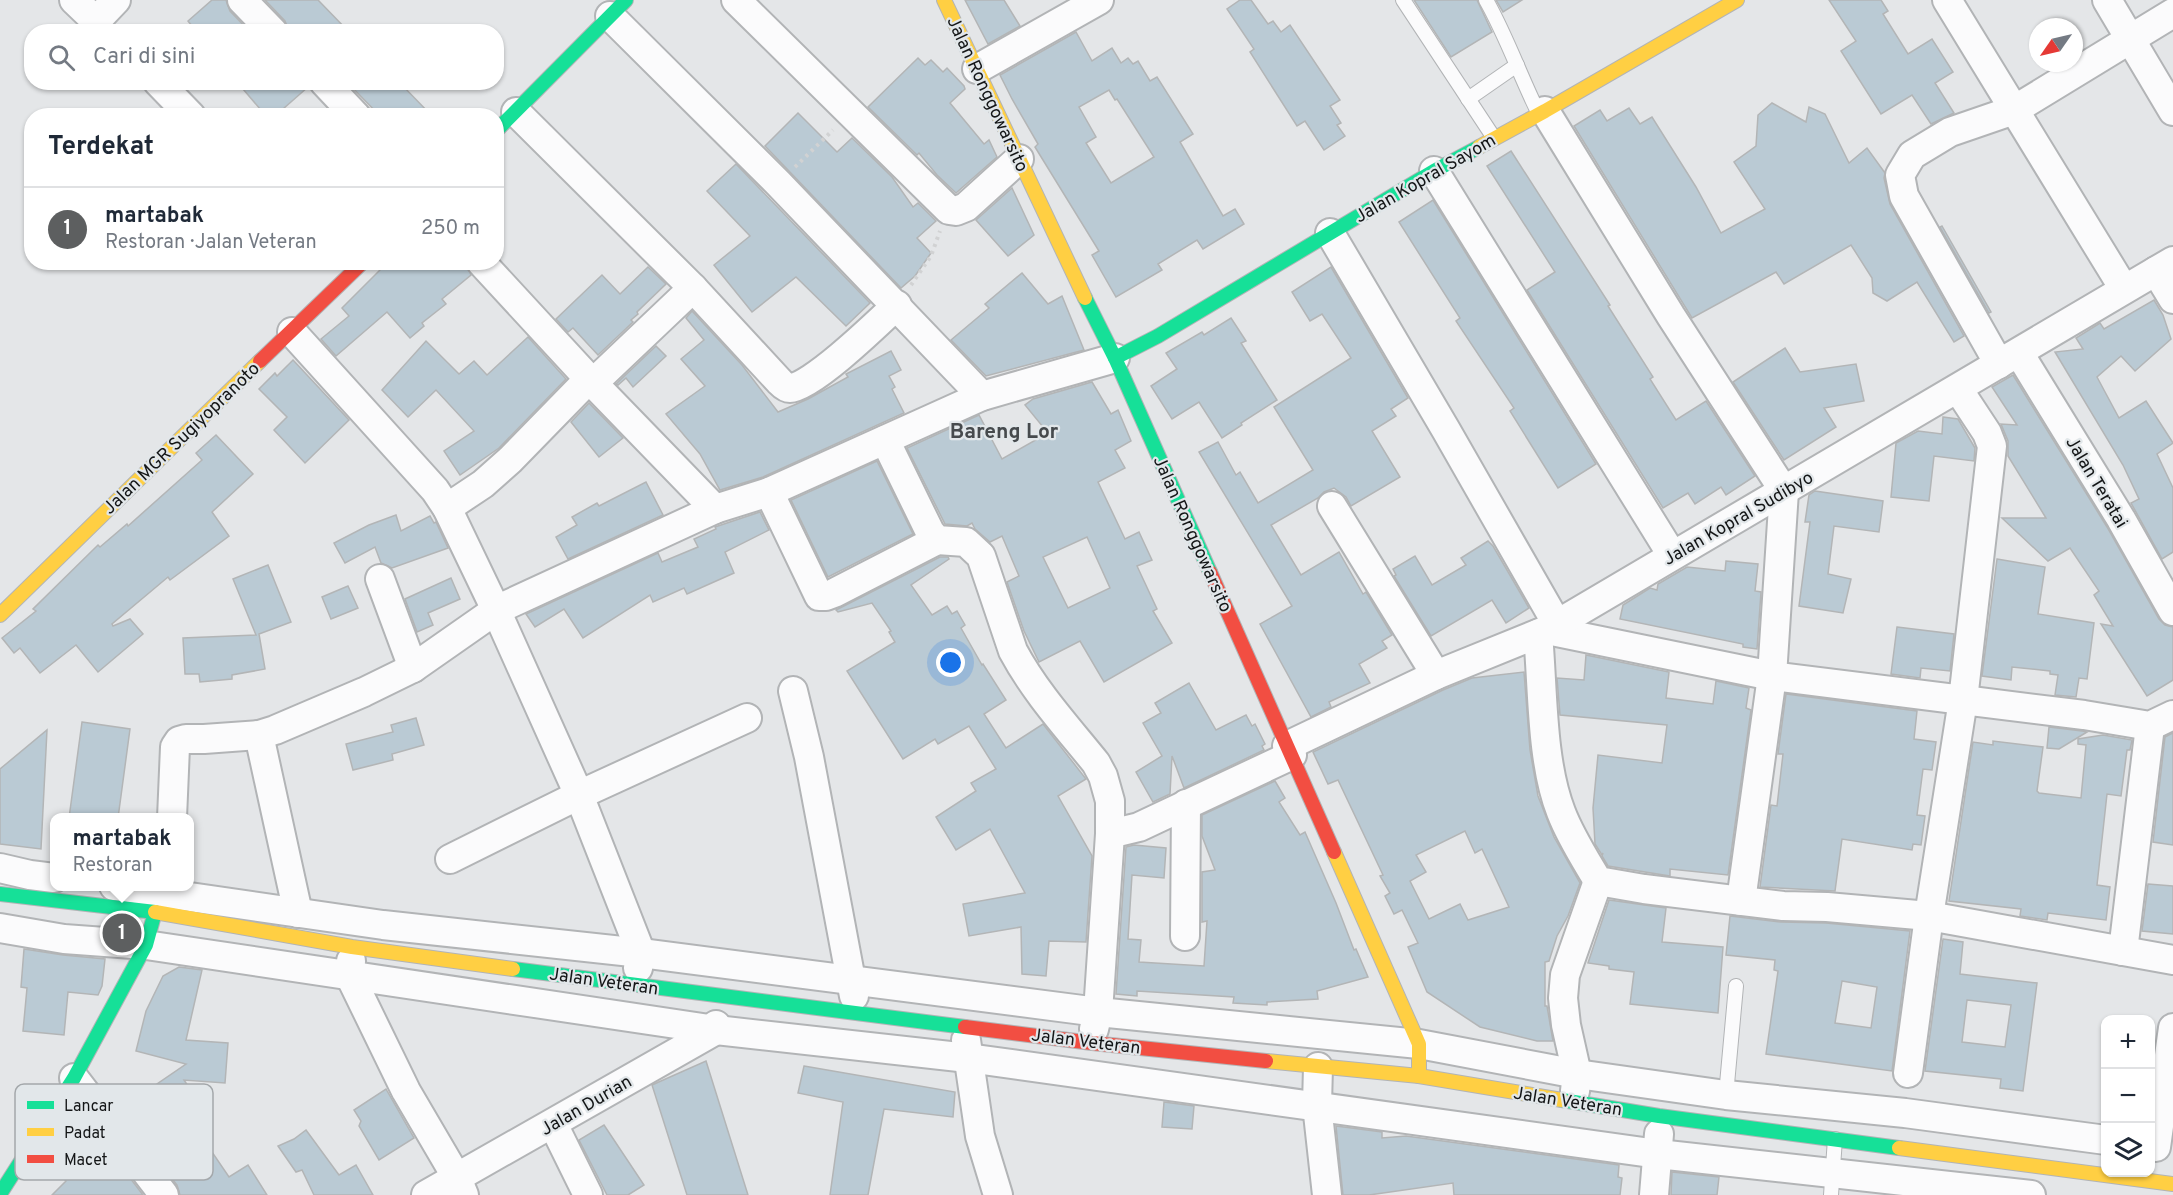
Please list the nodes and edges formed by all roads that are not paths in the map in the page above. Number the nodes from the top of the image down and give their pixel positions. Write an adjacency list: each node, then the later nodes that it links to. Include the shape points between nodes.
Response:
1 (74, 0): 14 (street)
2 (116, 0): 15 (street)
3 (242, 0): 16 (street)
4 (736, 0): 30 (street, via 949,210 956,212 966,207)
5 (944, 0): 19 (main road, Jalan Ronggowarsito)
6 (1099, 0): 19 (street)
7 (1403, 0): 22 (lane)
8 (1486, 0): 18 (lane)
9 (1737, 0): 27 (main road, Jalan Kopral Sayom)
10 (1947, 0): 25 (street)
11 (2107, 0): 17 (street)
12 (620, 5): 28 (main road); 39 (street, via 778,183)
13 (2173, 13): 17 (street, Jalan Teratai)
14 (100, 24)
15 (103, 24)
16 (265, 24)
17 (2130, 40): 25 (street, Jalan Teratai); 26 (street)
18 (1517, 65): 22 (lane); 27 (lane, via 1526,89)
19 (977, 69): 30 (main road, Jalan Ronggowarsito)
20 (166, 90): 23 (street)
21 (332, 90): 24 (street)
22 (1468, 99): 29 (lane)
23 (183, 108)
24 (348, 108)
25 (2014, 111): 37 (street); 42 (street, Jalan Teratai, via 1950,132 1912,155 1900,175 1904,196)
26 (2173, 111)
27 (1542, 112): 29 (main road, Jalan Kopral Sayom); 47 (street)
28 (506, 121): 36 (street)
29 (1494, 138): 31 (main road, Jalan Kopral Sayom)
30 (1019, 159): 41 (main road, Jalan Ronggowarsito)
31 (1434, 171): 32 (main road, Jalan Kopral Sayom); 53 (street)
32 (1330, 233): 41 (main road, Jalan Kopral Sayom); 58 (street, via 1446,430)
33 (2165, 266): 37 (street, Jalan Kopral Sudibyo); 38 (street)
34 (355, 270): 40 (main road, Jalan MGR Sugiyopranoto)
35 (488, 270): 43 (street)
36 (693, 288): 39 (street, via 779,381 791,388 807,382); 43 (street)
37 (2124, 289): 42 (street, Jalan Kopral Sudibyo)
38 (2173, 299)
39 (897, 305): 45 (street)
40 (292, 332): 50 (street); 57 (main road, Jalan MGR Sugiyopranoto)
41 (1115, 358): 45 (street); 67 (main road, Jalan Ronggowarsito)
42 (2009, 358): 44 (street, Jalan Kopral Sudibyo); 56 (street, Jalan Teratai, via 2121,519)
43 (591, 381): 50 (street, via 483,484); 51 (street)
44 (1958, 389): 47 (street, Jalan Kopral Sudibyo); 63 (street, via 1992,446)
45 (982, 396): 46 (street)
46 (885, 440): 48 (street); 52 (street)
47 (1784, 491): 53 (street, Jalan Kopral Sudibyo); 61 (street)
48 (769, 492): 51 (street); 52 (street, via 819,596 834,593)
49 (1332, 506): 60 (street)
50 (447, 508): 55 (street)
51 (715, 509): 55 (street)
52 (937, 540): 71 (street, via 966,542 981,556 1021,665 1103,776 1110,801)
53 (1672, 555): 58 (street, Jalan Kopral Sudibyo)
54 (380, 579): 59 (street)
55 (496, 610): 59 (street); 68 (street)
56 (2173, 611)
57 (0, 615)
58 (1548, 630): 60 (street, Jalan Kopral Sudibyo); 61 (street); 75 (street, via 1547,746 1552,781 1568,827)
59 (413, 668): 66 (street)
60 (1436, 675): 67 (street, Jalan Kopral Sudibyo)
61 (1772, 676): 63 (street); 79 (street)
62 (793, 692): 90 (street)
63 (1963, 700): 65 (street); 81 (street)
64 (747, 717): 68 (street)
65 (2162, 721): 86 (street)
66 (259, 735): 70 (street, via 179,741 175,747); 80 (street)
67 (1290, 750): 69 (street, Jalan Kopral Sudibyo); 100 (main road, Jalan Ronggowarsito)
68 (579, 795): 72 (street); 87 (street)
69 (1186, 804): 71 (street, Jalan Kopral Sudibyo, via 1139,827); 84 (street)
70 (172, 813)
71 (1110, 834): 94 (street)
72 (450, 859)
73 (0, 868): 74 (street)
74 (50, 878)
75 (1598, 881): 79 (street); 107 (street, via 1565,975 1563,998)
76 (134, 891): 78 (street)
77 (0, 894): 78 (main road, Jalan Veteran)
78 (163, 898): 80 (street); 83 (main road, Jalan Veteran); 85 (main road)
79 (1741, 901): 81 (street)
80 (298, 913): 83 (street)
81 (1929, 916): 86 (street); 108 (street)
82 (0, 928): 85 (street, via 64,939)
83 (354, 934): 87 (street); 89 (street); 91 (main road, Jalan Veteran)
84 (1185, 936)
85 (146, 945): 89 (street); 104 (main road)
86 (2123, 951): 88 (street)
87 (641, 953): 90 (street); 91 (street)
88 (2173, 960)
89 (350, 976): 98 (street); 124 (street, via 406,1091)
90 (852, 979): 94 (street); 95 (street)
91 (635, 985): 93 (main road, Jalan Veteran)
92 (1736, 986): 109 (lane)
93 (718, 996): 95 (main road, Jalan Veteran); 98 (street)
94 (1098, 1011): 99 (street); 100 (street)
95 (857, 1012): 96 (main road, Jalan Veteran)
96 (964, 1026): 99 (main road, Jalan Veteran); 101 (street)
97 (2173, 1028): 115 (street)
98 (716, 1030): 101 (street); 112 (street, Jalan Durian)
99 (1092, 1043): 102 (main road, Jalan Veteran)
100 (1419, 1044): 103 (main road, Jalan Ronggowarsito); 107 (street)
101 (968, 1058): 110 (street); 129 (street, via 980,1136)
102 (1318, 1067): 103 (main road, Jalan Veteran); 110 (street)
103 (1419, 1076): 107 (main road, Jalan Veteran)
104 (74, 1078): 105 (main road); 106 (street)
105 (70, 1084)
106 (79, 1084)
107 (1576, 1088): 109 (street); 111 (main road, Jalan Veteran)
108 (1907, 1091): 109 (street); 114 (street); 116 (street)
109 (1726, 1095)
110 (1317, 1105): 117 (street); 130 (street)
111 (1659, 1116): 113 (main road, Jalan Veteran); 117 (street)
112 (553, 1124): 124 (street, Jalan Durian); 128 (street)
113 (1835, 1139): 116 (main road, Jalan Veteran); 122 (lane)
114 (2101, 1139)
115 (2160, 1147)
116 (1903, 1148): 119 (main road, Jalan Veteran); 121 (street)
117 (1658, 1154): 122 (street); 131 (street)
118 (15, 1170): 125 (main road)
119 (1948, 1175): 121 (street); 123 (main road, Jalan Veteran); 132 (street)
120 (152, 1180): 126 (street)
121 (1899, 1180): 122 (street)
122 (1831, 1184)
123 (2173, 1185)
124 (460, 1187): 127 (street, Jalan Durian)
125 (0, 1194)
126 (164, 1195)
127 (426, 1195)
128 (588, 1195)
129 (998, 1195)
130 (1327, 1195)
131 (1654, 1195)
132 (2031, 1195)

